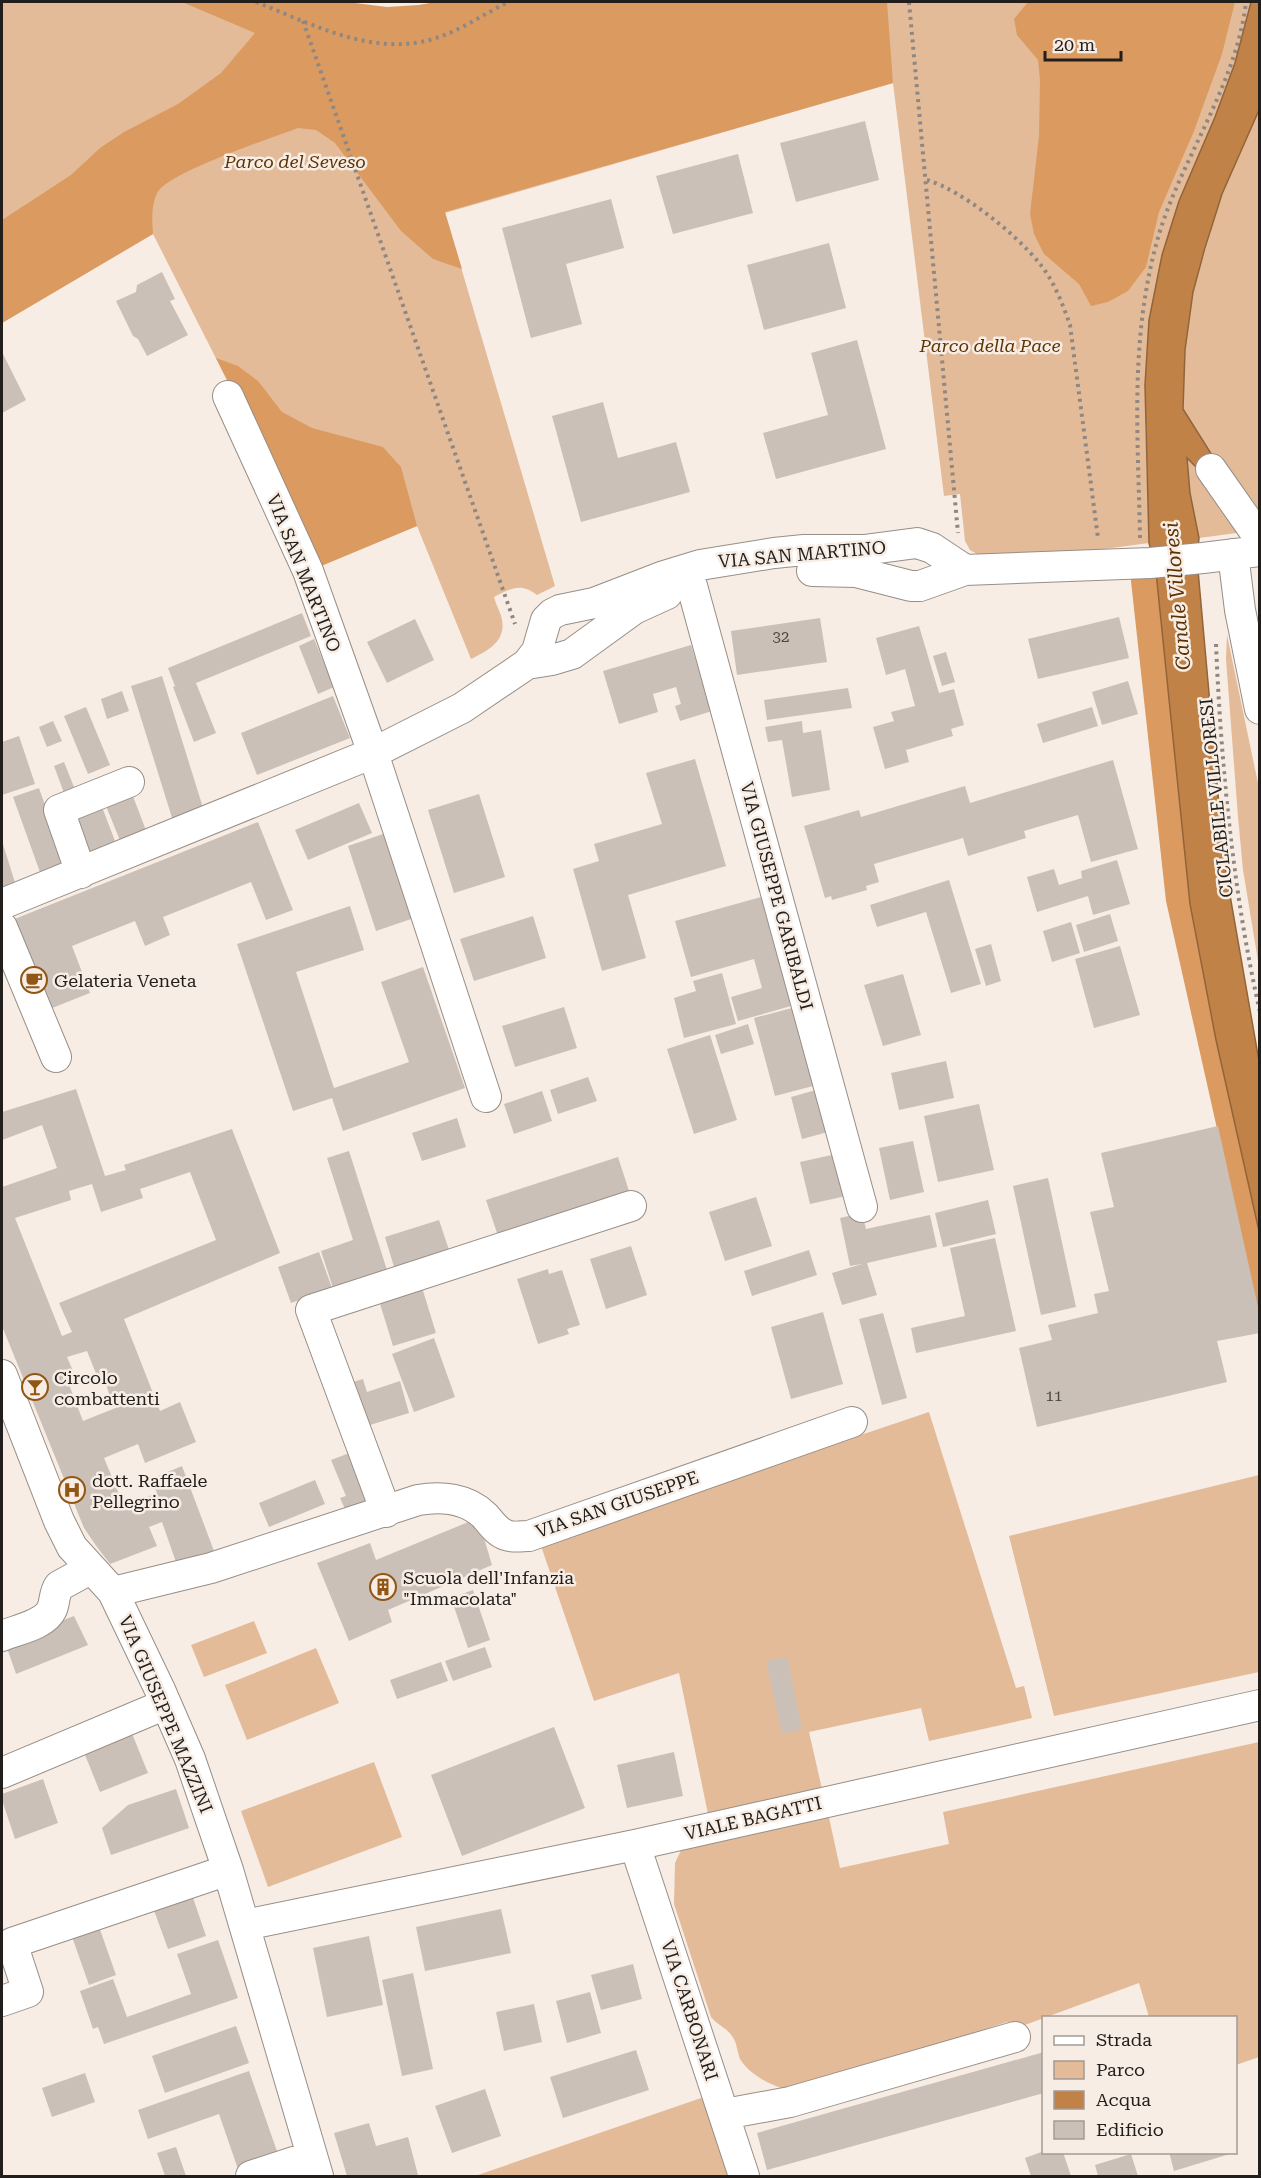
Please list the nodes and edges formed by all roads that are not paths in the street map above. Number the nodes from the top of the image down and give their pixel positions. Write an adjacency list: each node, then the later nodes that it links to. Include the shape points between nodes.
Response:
1 (228, 396): 9 (street, VIA SAN MARTINO, via 308,571)
2 (1211, 469): 3 (street)
3 (1260, 539)
4 (1246, 552): 5 (street, VIA SAN MARTINO, via 1203,558 1145,552 1102,565); 8 (street, via 1240,610)
5 (965, 570): 6 (street, VIA SAN MARTINO, via 920,586 856,572 815,570); 7 (street, VIA SAN MARTINO, via 917,543 864,550 784,552 700,565 552,614 542,629 537,651)
6 (692, 586): 7 (street, VIA SAN MARTINO, via 634,609 572,654); 17 (street, VIA GIUSEPPE GARIBALDI)
7 (527, 664): 9 (street, VIA SAN MARTINO, via 462,708)
8 (1260, 708)
9 (373, 753): 11 (street, VIA SAN MARTINO); 15 (street, VIA SAN MARTINO)
10 (129, 782): 11 (street, via 59,810)
11 (81, 873): 12 (street, VIA SAN MARTINO)
12 (2, 904)
13 (2, 927): 14 (street)
14 (57, 1057)
15 (486, 1097)
16 (631, 1206): 20 (street, via 311,1310)
17 (862, 1207)
18 (2, 1376): 21 (street, VIA GIUSEPPE MAZZINI, via 59,1521 72,1547)
19 (852, 1422): 20 (street, VIA SAN GIUSEPPE, via 530,1536 504,1535 466,1503 449,1498 418,1500)
20 (386, 1512): 22 (street, VIA SAN GIUSEPPE, via 211,1568)
21 (90, 1569): 22 (street, VIA GIUSEPPE MAZZINI); 23 (street, via 59,1586 48,1616)
22 (113, 1592): 24 (street, VIA GIUSEPPE MAZZINI)
23 (2, 1636)
24 (166, 1704): 26 (street); 28 (street, VIA GIUSEPPE MAZZINI)
25 (1260, 1705): 27 (street, VIALE BAGATTI)
26 (2, 1773)
27 (635, 1845): 29 (street, VIALE BAGATTI); 32 (street, VIA CARBONARI)
28 (228, 1870): 29 (street, VIA GIUSEPPE MAZZINI); 30 (street, via 12,1943 28,1992)
29 (245, 1925): 33 (street, VIA GIUSEPPE MAZZINI)
30 (2, 2001)
31 (1015, 2037): 32 (street, via 790,2102)
32 (725, 2114): 35 (street, VIA CARBONARI)
33 (315, 2166): 34 (street)
34 (251, 2176)
35 (744, 2176)

